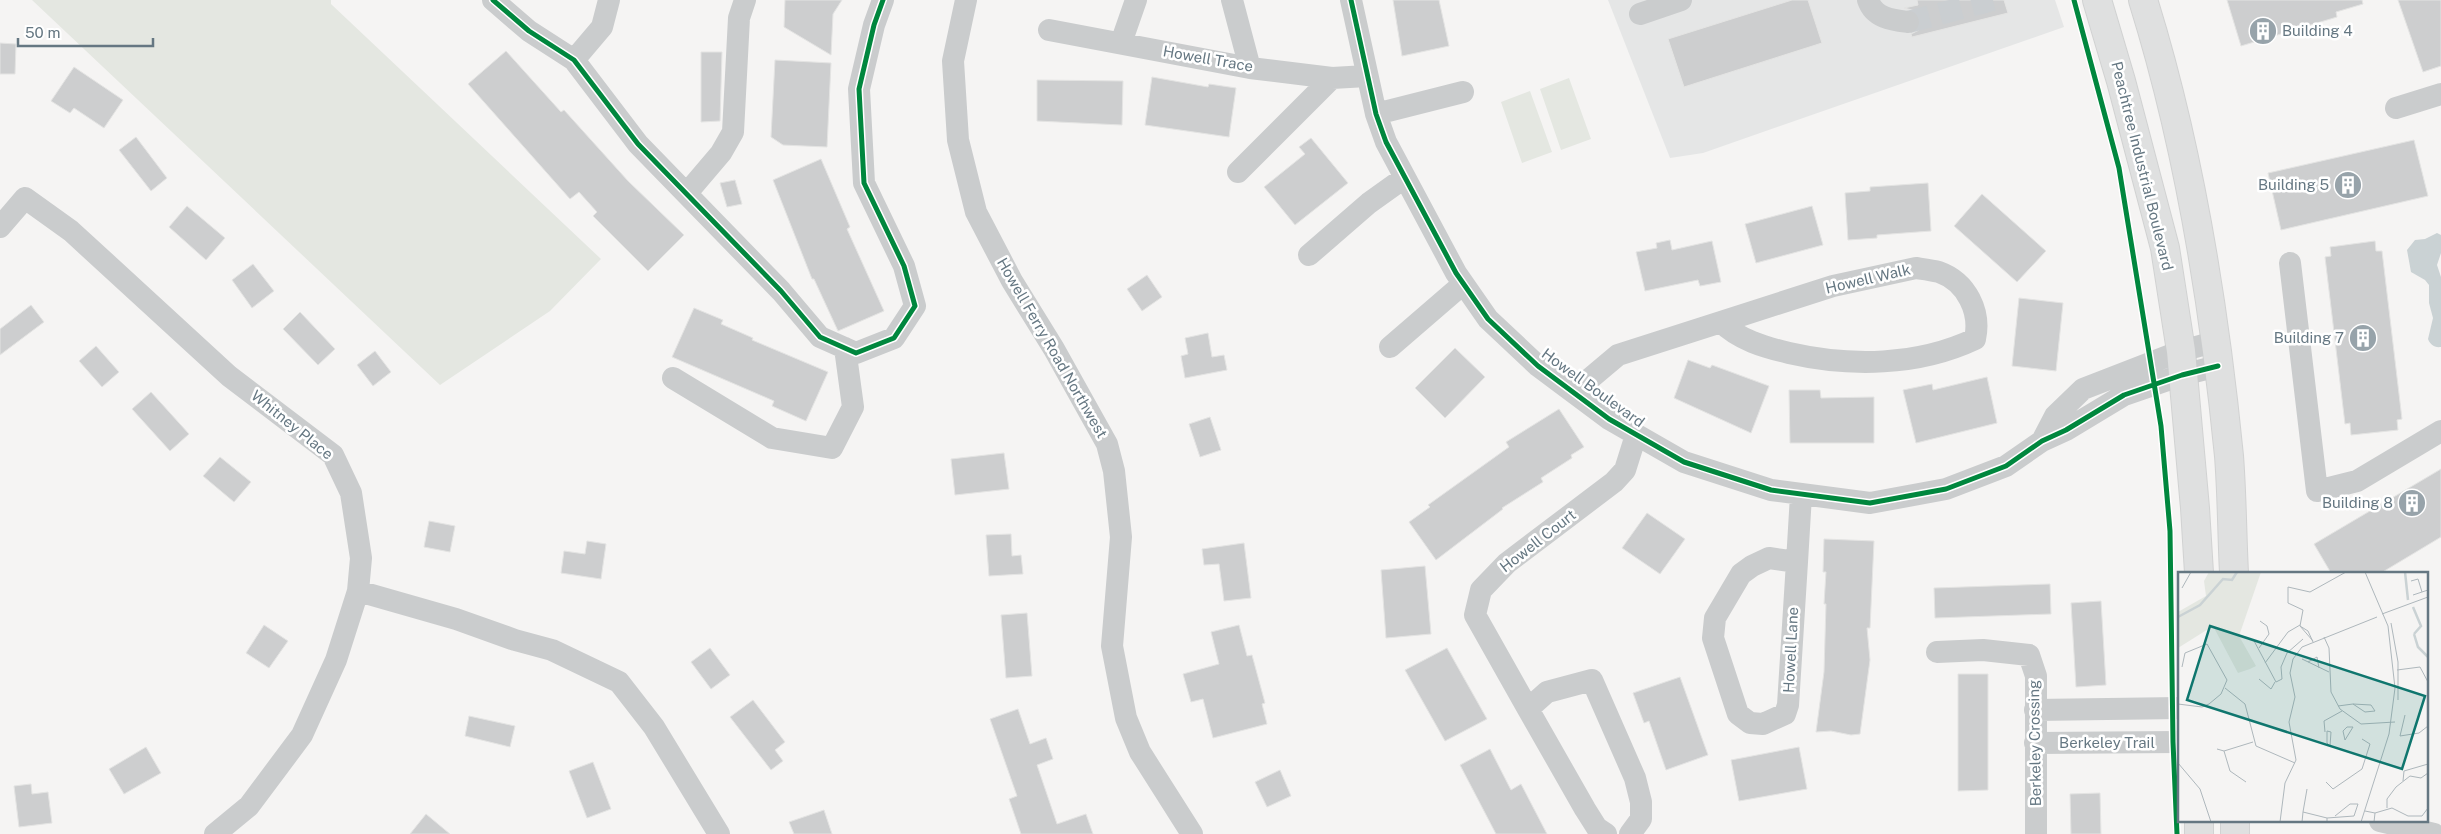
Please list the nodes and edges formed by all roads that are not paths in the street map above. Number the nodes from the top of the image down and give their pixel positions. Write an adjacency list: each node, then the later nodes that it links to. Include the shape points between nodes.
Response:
1 (493, 0): 17 (street, via 529,30)
2 (609, 0): 17 (street, via 602,27)
3 (745, 0): 27 (street, via 739,18 733,132 721,153)
4 (883, 0): 34 (street, via 859,89 864,183 904,266 915,306 894,338 856,353)
5 (966, 0): 55 (street, Howell Ferry Road Northwest, via 953,61 958,140 976,212 1012,281 1054,348 1107,444 1114,471 1121,537 1112,646 1126,718 1140,752)
6 (1136, 0): 16 (street)
7 (1232, 0): 18 (street)
8 (1351, 0): 19 (street, Howell Boulevard)
9 (1681, 0): 13 (street)
10 (1868, 0): 14 (street, via 1871,8 1885,19)
11 (2097, 0): 36 (highway, Peachtree Industrial Boulevard, via 2165,248)
12 (2143, 0): 35 (highway, via 2184,158)
13 (1640, 14)
14 (1908, 22)
15 (1049, 30): 16 (street, Howell Trace)
16 (1121, 43): 18 (street, Howell Trace)
17 (574, 60): 27 (street, via 638,144)
18 (1250, 68): 20 (street, Howell Trace)
19 (1367, 76): 20 (street, Howell Trace); 24 (street, Howell Boulevard)
20 (1332, 78): 25 (street)
21 (1463, 92): 24 (street)
22 (2441, 94): 23 (street)
23 (2396, 108)
24 (1376, 114): 26 (street, Howell Boulevard)
25 (1238, 172)
26 (1404, 178): 29 (street, via 1369,203); 31 (street, Howell Boulevard)
27 (686, 193): 34 (street, via 781,291 820,337)
28 (0, 227): 45 (street, Whitney Place, via 25,198 70,231 229,376 334,455 351,493 361,558)
29 (1309, 255)
30 (2290, 263): 39 (street, via 2316,491 2357,481)
31 (1462, 284): 33 (street); 38 (street, Howell Boulevard, via 1488,320 1538,366)
32 (1721, 322): 32 (street, Howell Walk, via 1833,286 1916,268 1940,273 1961,287 1972,301 1979,324 1976,339 1959,347 1902,360 1874,362 1836,361 1769,348 1751,342); 38 (street, Howell Walk, via 1618,354)
33 (1390, 347)
34 (845, 348): 37 (street, via 853,408 832,448 772,438)
35 (2216, 354): 36 (street, Howell Boulevard); 44 (highway, via 2229,458)
36 (2181, 363): 41 (street, Howell Boulevard, via 2083,389 2055,416 2042,441 2006,466 1946,489 1870,503); 43 (highway, Peachtree Industrial Boulevard, via 2196,508)
37 (673, 378)
38 (1574, 392): 40 (street, Howell Boulevard)
39 (2441, 431)
40 (1636, 435): 41 (street, Howell Boulevard, via 1684,462 1771,490); 48 (street, Howell Court, via 1625,470 1614,482 1507,563 1482,590 1475,615)
41 (1801, 495): 42 (street, Howell Lane)
42 (1797, 562): 42 (street, Howell Lane, via 1790,686 1785,714 1763,724 1750,723 1738,714 1718,658 1713,638 1716,618 1741,574 1752,566 1769,558)
43 (2199, 572)
44 (2234, 572)
45 (358, 591): 53 (street, Whitney Place, via 336,660 302,735 249,806); 54 (street, via 552,650 619,682 654,727)
46 (1936, 652): 49 (street, Berkeley Crossing, via 1983,650 2028,655 2036,676)
47 (2178, 708): 49 (street)
48 (1528, 709): 56 (street, Howell Court, via 1584,809 1596,828); 57 (street, via 1547,692 1592,680 1635,778 1641,802 1641,819)
49 (2035, 710): 51 (street, Berkeley Crossing)
50 (2178, 742): 51 (street, Berkeley Trail)
51 (2035, 743): 58 (street, Berkeley Crossing)
52 (2384, 822): 59 (street)
53 (215, 834)
54 (719, 834)
55 (1192, 834)
56 (1606, 834)
57 (1630, 834)
58 (2036, 834)
59 (2434, 834)

